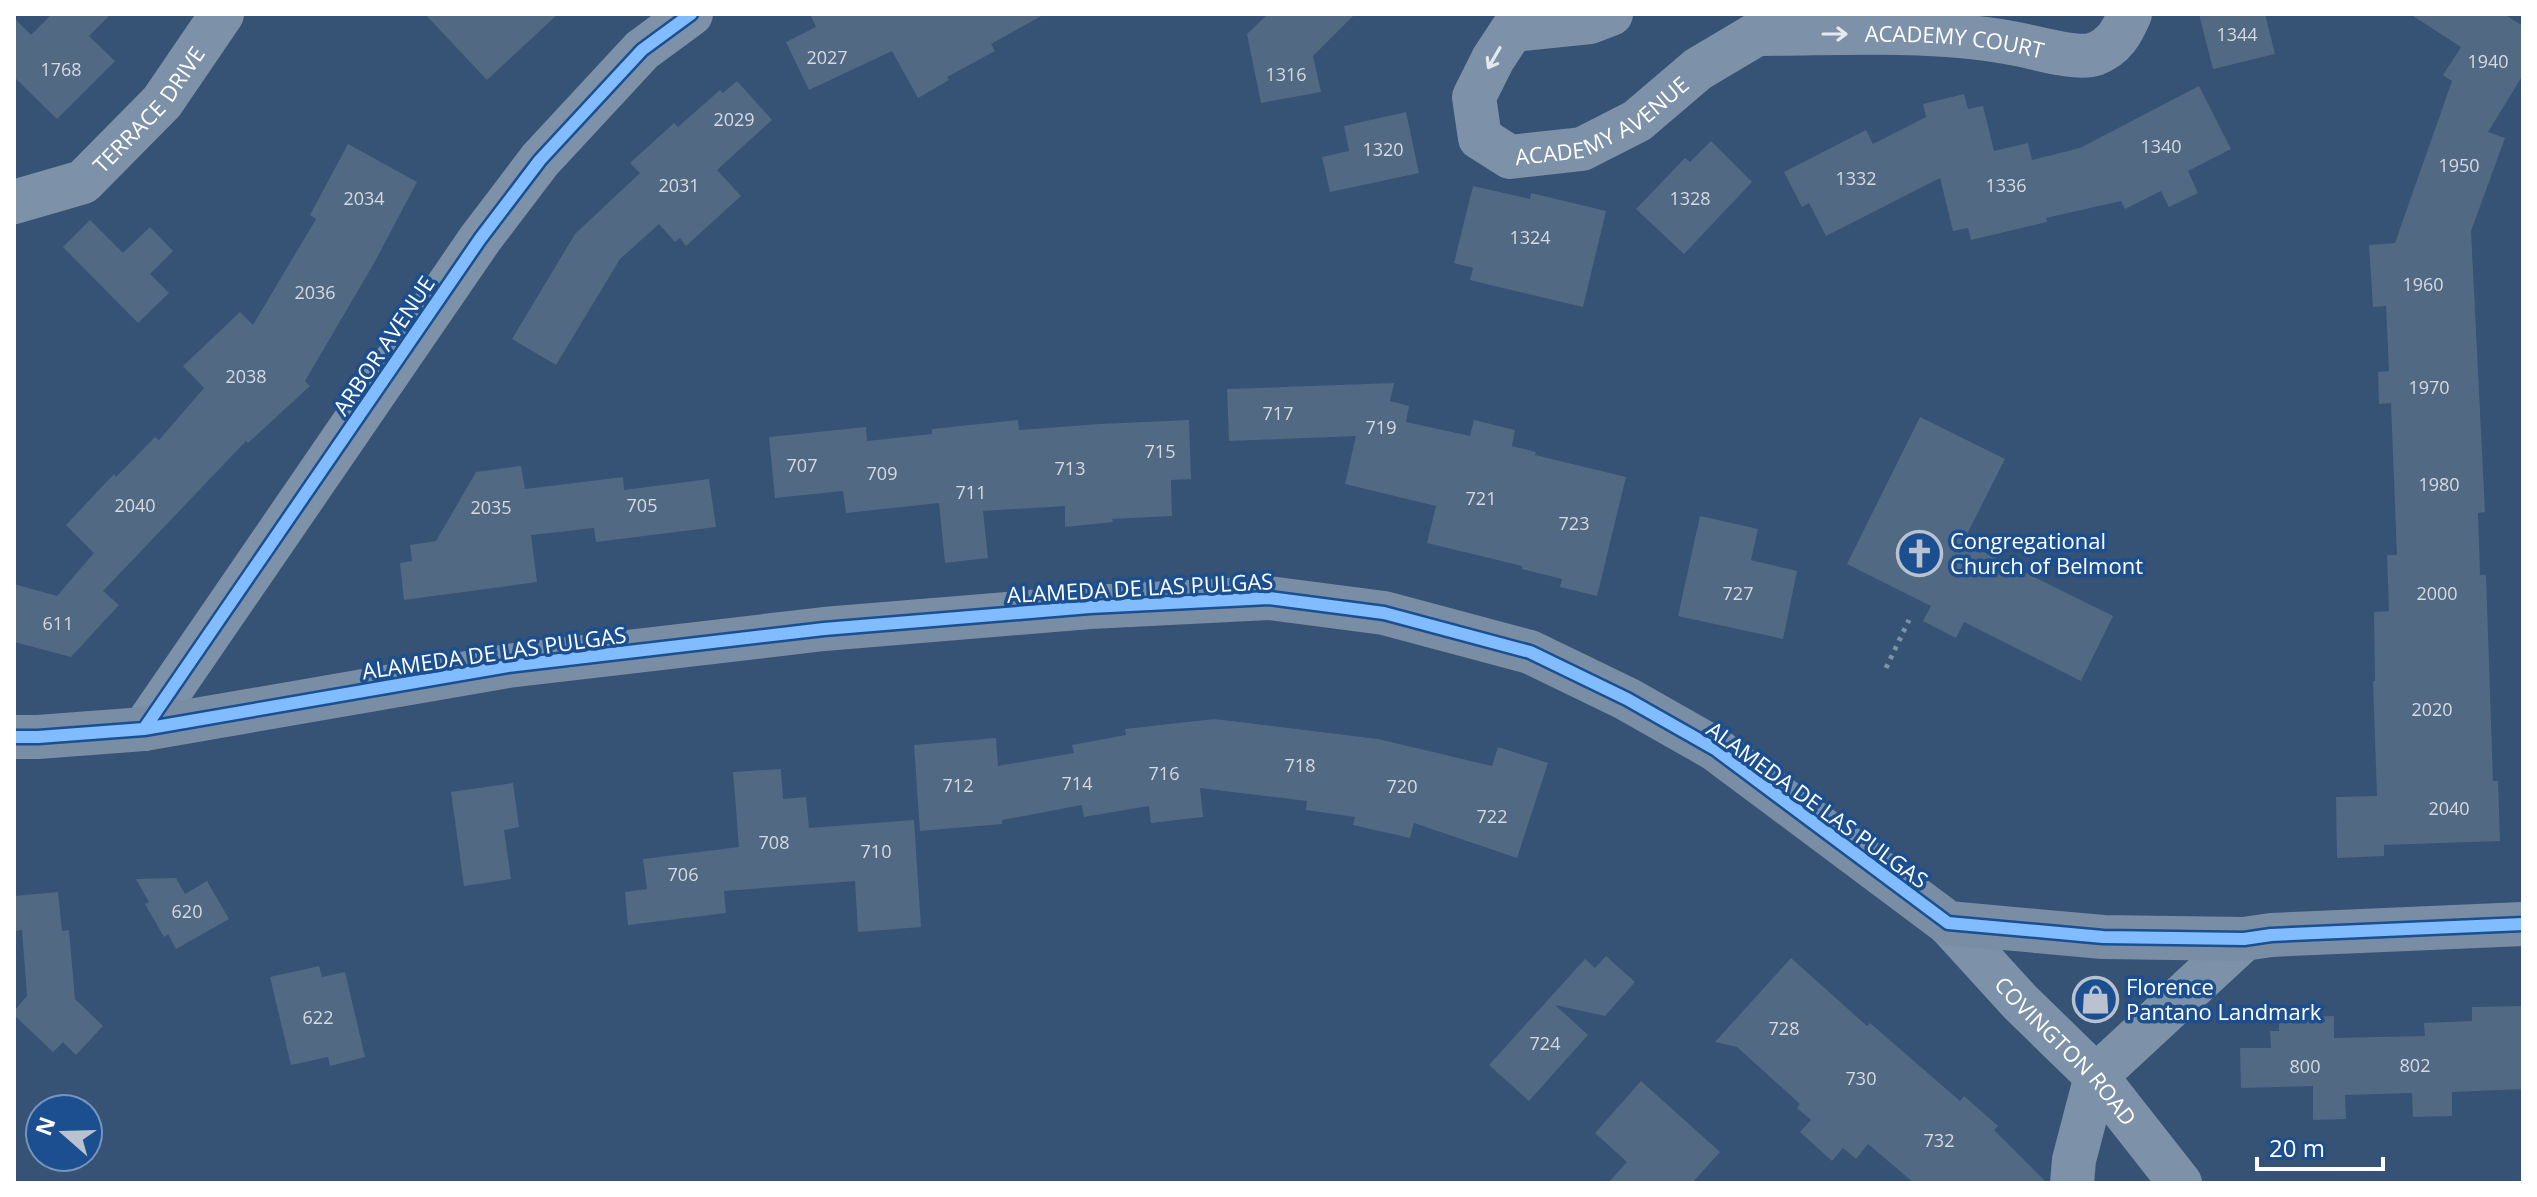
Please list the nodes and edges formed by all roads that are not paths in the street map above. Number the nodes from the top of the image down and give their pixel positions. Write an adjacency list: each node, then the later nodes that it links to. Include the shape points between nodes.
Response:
1 (222, 14): 6 (street, TERRACE DRIVE, via 162,102 83,182)
2 (691, 14): 7 (street, ARBOR AVENUE, via 642,50 540,160 480,239)
3 (1611, 14): 5 (street, ACADEMY AVENUE, one-way to 5, via 1590,22 1512,30 1474,97 1480,138 1510,157 1582,149 1637,121 1698,69)
4 (2130, 14): 5 (street, ACADEMY COURT, one-way to 4, via 1929,34 2093,55 2119,39)
5 (1769, 24)
6 (14, 202)
7 (144, 729): 8 (main road, ALAMEDA DE LAS PULGAS); 9 (main road, ALAMEDA DE LAS PULGAS, via 508,666 824,629 1269,598 1384,613 1530,652 1715,749)
8 (14, 737)
9 (1948, 923): 11 (main road, via 2103,937); 12 (street, COVINGTON ROAD)
10 (2523, 924): 11 (main road)
11 (2244, 939): 12 (street)
12 (2096, 1076): 13 (street); 14 (street, COVINGTON ROAD)
13 (2072, 1183)
14 (2180, 1183)

